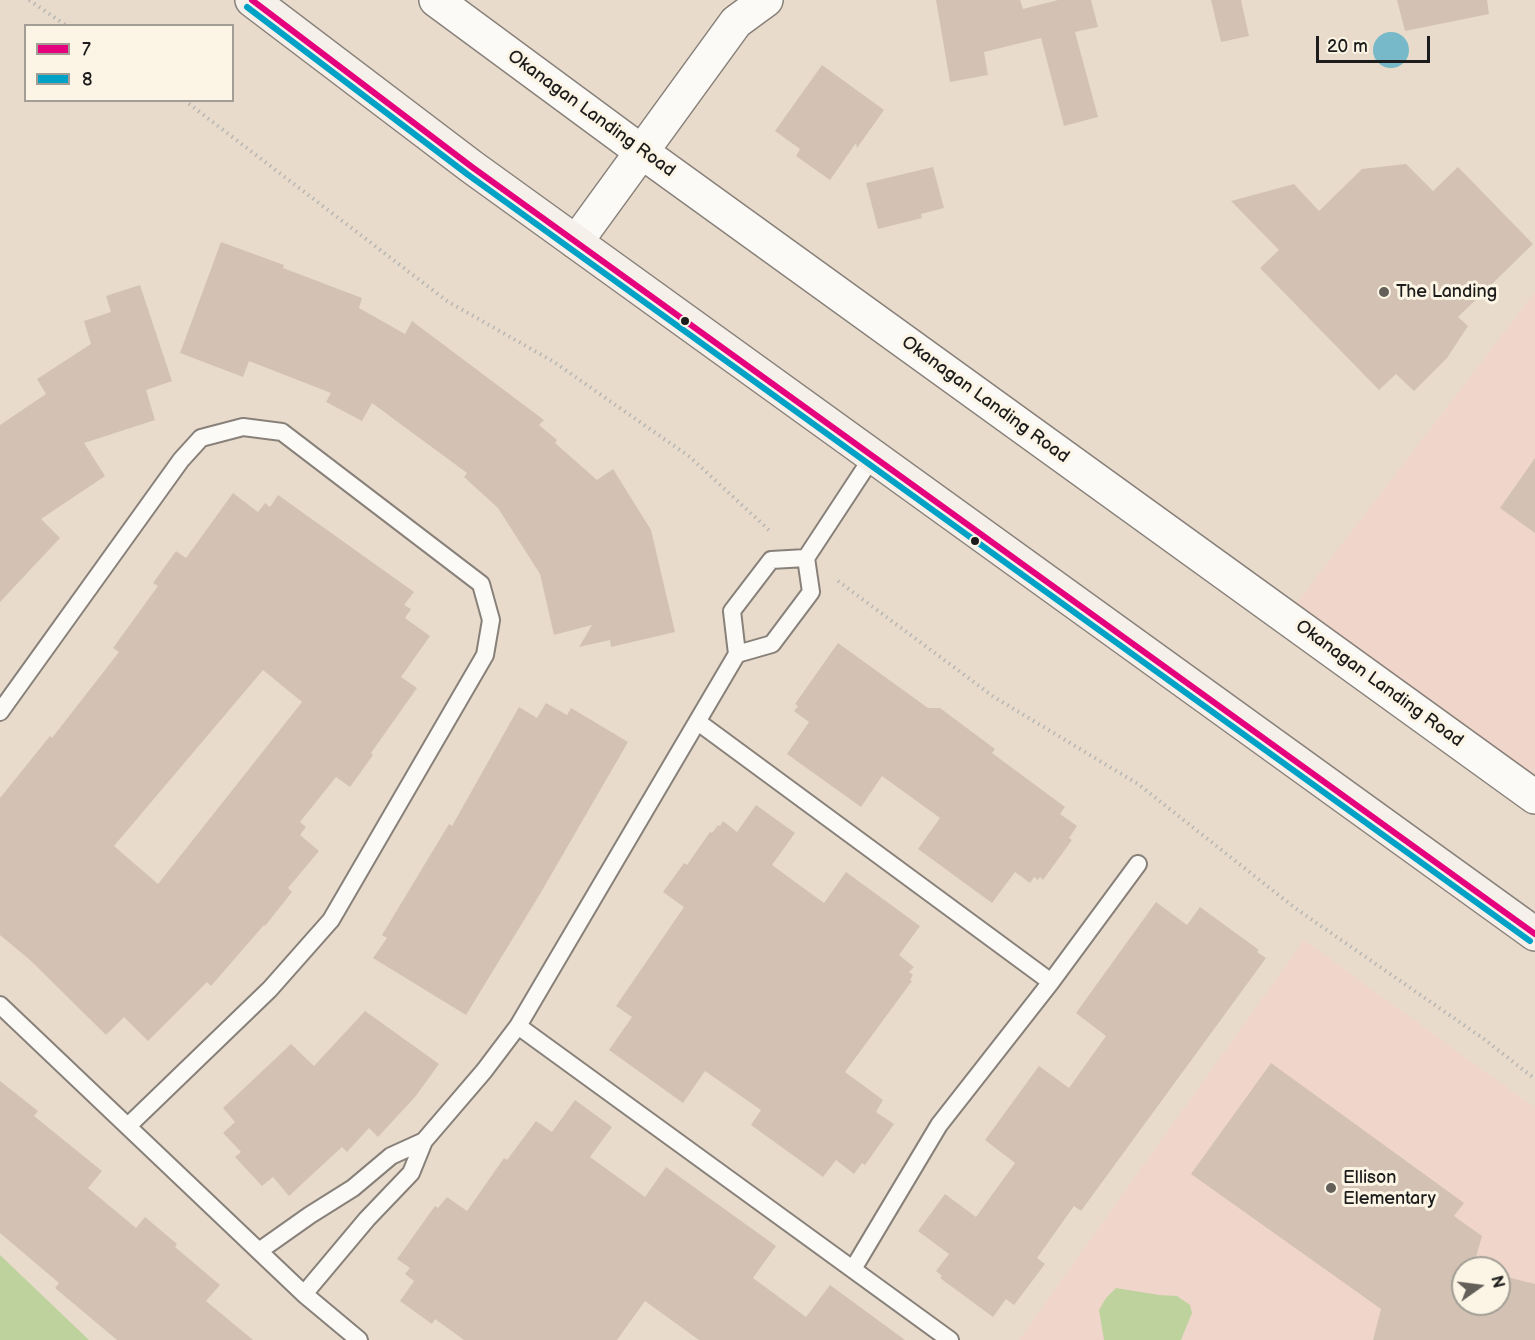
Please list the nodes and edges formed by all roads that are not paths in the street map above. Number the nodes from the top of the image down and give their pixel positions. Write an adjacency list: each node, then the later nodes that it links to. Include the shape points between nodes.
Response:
1 (252, 0): 5 (main road)
2 (436, 0): 4 (street, Okanagan Landing Road)
3 (766, 0): 4 (street, via 736,22)
4 (642, 152): 5 (street); 11 (street, Okanagan Landing Road)
5 (576, 242): 6 (main road)
6 (873, 456): 7 (lane); 13 (main road)
7 (806, 558): 8 (lane, via 812,592 772,644); 8 (lane, via 771,560 732,612)
8 (737, 654): 10 (lane)
9 (0, 712): 17 (lane, via 181,460 201,438 232,429 282,432 481,584 491,620 485,655 331,920 270,989)
10 (698, 722): 14 (lane); 16 (lane)
11 (1535, 797)
12 (1138, 864): 14 (lane)
13 (1535, 934)
14 (1051, 982): 20 (lane, via 939,1125)
15 (0, 1005): 17 (lane)
16 (518, 1026): 18 (lane); 20 (lane)
17 (128, 1126): 19 (lane)
18 (424, 1142): 19 (lane, via 391,1156 353,1188); 21 (lane, via 411,1173)
19 (259, 1251): 21 (lane)
20 (853, 1269): 23 (lane)
21 (304, 1294): 22 (lane)
22 (359, 1340)
23 (950, 1340)

